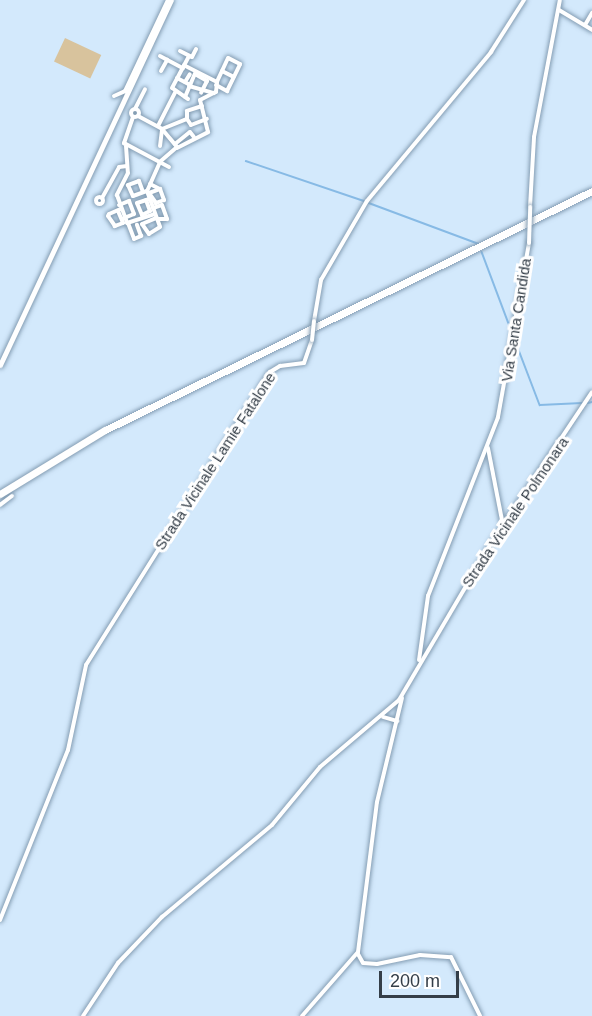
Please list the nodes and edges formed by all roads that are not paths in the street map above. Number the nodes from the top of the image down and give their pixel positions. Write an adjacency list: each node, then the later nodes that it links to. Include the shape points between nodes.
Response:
1 (169, 0): 25 (street, via 125,91); 26 (main road)
2 (524, 0): 60 (street, Strada Vicinale Lamie Fatalone, bridge, via 366,202 321,280 312,340 304,363 280,366 270,372 86,665 68,750)
3 (561, 0): 4 (street, Via Santa Candida)
4 (559, 10): 6 (street); 49 (street, Via Santa Candida, bridge, via 534,137 529,243 516,306 515,340)
5 (592, 13): 6 (street)
6 (584, 26): 7 (street)
7 (592, 30)
8 (196, 49): 11 (street)
9 (180, 51): 11 (street)
10 (166, 52): 12 (street)
11 (189, 56): 13 (street)
12 (163, 58): 13 (street); 14 (street)
13 (184, 67): 18 (street); 19 (street)
14 (161, 71)
15 (222, 71): 17 (street); 17 (street, via 228,58 240,64); 19 (street)
16 (190, 74): 20 (street)
17 (234, 77): 19 (street, via 227,91)
18 (177, 78): 20 (street); 22 (street)
19 (216, 83): 24 (street)
20 (188, 84): 22 (street, via 186,98); 23 (street); 23 (street, via 195,74 207,81)
21 (145, 88): 28 (street)
22 (175, 92): 31 (street)
23 (201, 93): 24 (street)
24 (214, 93): 27 (street, via 200,100)
25 (114, 96)
26 (121, 106): 28 (street); 47 (main road)
27 (202, 106): 29 (street, via 187,111); 30 (street)
28 (134, 113): 31 (street); 32 (street, via 124,130)
29 (187, 119): 30 (street, via 191,125); 31 (street)
30 (207, 119): 34 (street, via 208,132 194,137 190,132)
31 (161, 128): 33 (street); 34 (street)
32 (126, 146): 35 (street); 36 (street)
33 (160, 146)
34 (176, 146): 35 (street)
35 (160, 162): 37 (street); 38 (street)
36 (126, 166): 41 (street, via 119,167 100,204); 42 (street, via 117,195)
37 (169, 167)
38 (150, 184): 39 (street); 43 (street, via 145,192)
39 (160, 189)
40 (592, 193): 50 (highway, via 106,433); 50 (highway, via 38,467)
41 (95, 198)
42 (120, 208): 42 (street, via 108,216 115,226 123,223); 44 (street); 44 (street, via 129,201 134,214)
43 (156, 216): 43 (street, via 158,231 149,234 142,224); 45 (street)
44 (124, 218): 45 (street)
45 (128, 223): 46 (street, via 134,238 141,236)
46 (137, 225)
47 (0, 365)
48 (592, 392): 53 (street, Strada Vicinale Polmonara)
49 (488, 447): 53 (street); 54 (street, Via Santa Candida, via 469,482 428,596)
50 (0, 494)
51 (12, 496): 52 (street)
52 (0, 505)
53 (503, 525): 55 (street, Strada Vicinale Polmonara)
54 (421, 646): 55 (street); 56 (street, Via Santa Candida)
55 (428, 648): 56 (street, Strada Vicinale Polmonara)
56 (418, 663): 57 (street)
57 (402, 696): 58 (street); 59 (street)
58 (383, 717): 59 (street); 62 (street, via 320,768 272,825 162,917 118,963)
59 (397, 721): 61 (street, via 376,802)
60 (0, 920)
61 (357, 954): 63 (street); 64 (street, via 363,963 377,964 420,955 451,957)
62 (83, 1016)
63 (302, 1016)
64 (480, 1016)

